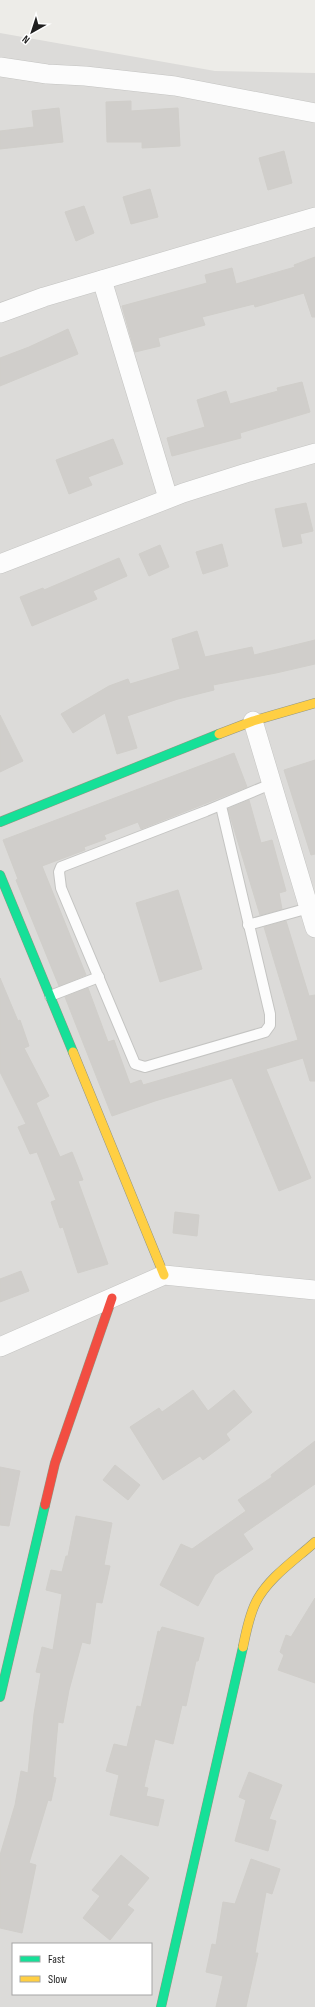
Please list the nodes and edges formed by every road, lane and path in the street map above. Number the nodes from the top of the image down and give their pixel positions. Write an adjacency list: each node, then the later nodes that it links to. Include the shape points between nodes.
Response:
1 (0, 67): 2 (street, via 176,86)
2 (315, 113)
3 (315, 217): 4 (street)
4 (102, 280): 5 (street); 7 (street)
5 (0, 312)
6 (315, 454): 7 (street, via 246,472)
7 (168, 498): 8 (street)
8 (0, 564)
9 (315, 703): 10 (street)
10 (253, 721): 11 (street); 13 (street)
11 (271, 784): 12 (lane); 15 (street)
12 (221, 806): 16 (lane); 18 (lane, via 62,867 59,872 61,888)
13 (0, 822)
14 (0, 875): 19 (street)
15 (309, 908): 16 (lane); 17 (street)
16 (248, 925): 18 (lane, via 270,1014 270,1025 265,1032 145,1067 135,1064)
17 (315, 928)
18 (99, 977): 19 (lane)
19 (50, 996): 20 (street)
20 (164, 1276): 21 (street); 22 (street)
21 (315, 1290)
22 (112, 1298): 23 (street); 25 (street, via 55,1463)
23 (0, 1347)
24 (315, 1542): 26 (street, via 273,1579 256,1602 248,1623)
25 (0, 1697)
26 (161, 2007)

